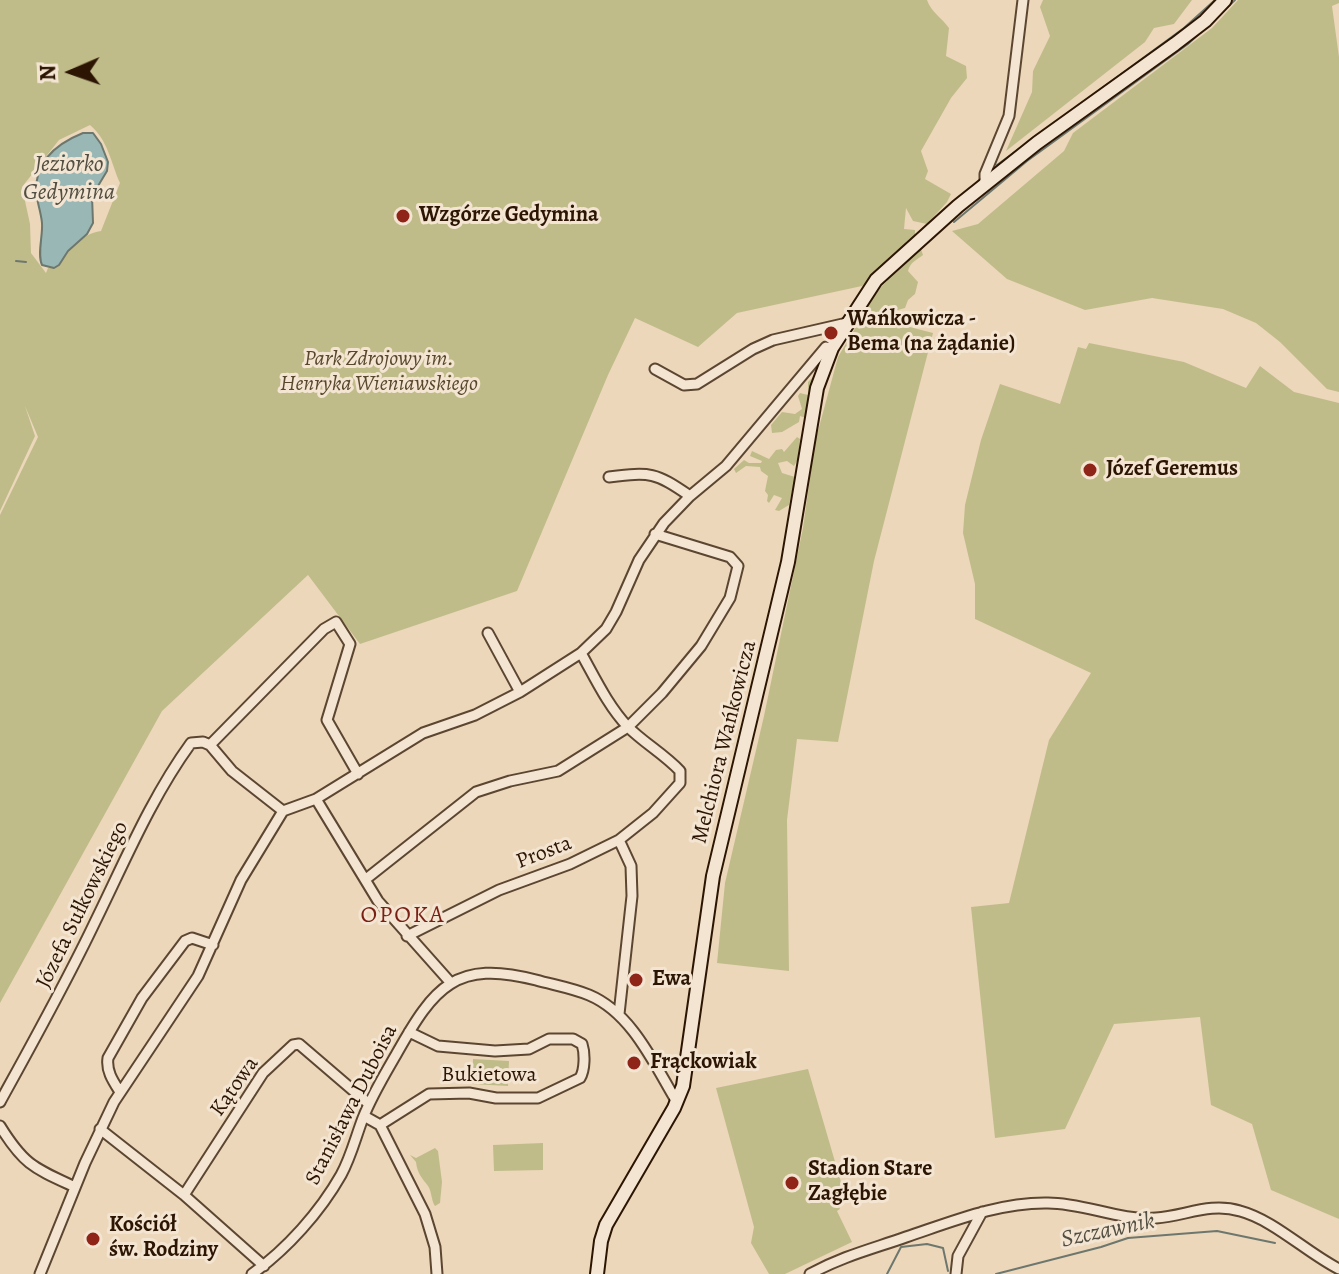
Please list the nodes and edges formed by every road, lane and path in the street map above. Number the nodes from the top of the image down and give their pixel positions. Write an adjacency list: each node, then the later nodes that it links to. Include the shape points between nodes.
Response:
1 (1023, 0): 3 (street, via 1009,116)
2 (1225, 0): 3 (street, Melchiora Wańkowicza, via 1205,21)
3 (985, 185): 4 (street, Melchiora Wańkowicza, via 876,280)
4 (847, 323): 5 (street); 6 (street, Melchiora Wańkowicza)
5 (816, 329): 6 (street); 7 (street, via 753,349 697,384 684,385)
6 (829, 348): 9 (street, via 726,466); 28 (street, Melchiora Wańkowicza, via 817,388 788,562 713,876 687,1068)
7 (655, 369)
8 (609, 477): 9 (street, via 661,476)
9 (690, 496): 10 (street)
10 (655, 534): 12 (street, via 611,620); 14 (street, via 730,557 738,566 730,598 701,646)
11 (488, 633): 13 (street)
12 (581, 653): 13 (street); 14 (street)
13 (520, 692): 16 (street, via 423,733)
14 (628, 727): 19 (street, Prosta, via 680,771 680,783); 20 (street, via 558,771 476,792)
15 (210, 745): 16 (street, Józefa Sułkowskiego, via 336,622 350,644 327,720); 18 (street, via 232,771); 27 (street, Józefa Sułkowskiego, via 191,743 160,788 70,975)
16 (358, 774): 17 (street)
17 (316, 799): 18 (street); 20 (street)
18 (283, 811): 22 (street, via 241,880)
19 (619, 840): 21 (street, Prosta); 24 (street, via 631,866 632,896)
20 (366, 879): 21 (street)
21 (407, 936): 23 (street)
22 (213, 945): 26 (street); 26 (street, via 185,941 142,998 108,1058)
23 (450, 982): 24 (street, via 485,973 518,975 592,996); 25 (street, Stanisława Duboisa)
24 (619, 1014): 28 (street)
25 (409, 1032): 29 (street, Stanisława Duboisa); 31 (street, Bukietowa, via 438,1046 495,1051 573,1039 582,1044 583,1073 538,1098 429,1094)
26 (120, 1092): 33 (street)
27 (0, 1102)
28 (677, 1102): 42 (street, Melchiora Wańkowicza, via 606,1225)
29 (369, 1104): 30 (street, Stanisława Duboisa); 35 (street, Kątowa, via 299,1044 293,1045 263,1073)
30 (364, 1116): 31 (street); 37 (street, Stanisława Duboisa, via 333,1189)
31 (380, 1125): 41 (street, via 425,1214)
32 (0, 1126): 34 (street, via 33,1167)
33 (100, 1129): 34 (street); 35 (street)
34 (75, 1187): 39 (street)
35 (184, 1195): 37 (street)
36 (982, 1212): 38 (street, via 1047,1202 1134,1217 1211,1207 1240,1211); 43 (street, via 840,1257); 44 (street, via 958,1256)
37 (264, 1266): 40 (street, Stanisława Duboisa)
38 (1339, 1269)
39 (40, 1274)
40 (252, 1274)
41 (437, 1274)
42 (597, 1274)
43 (810, 1274)
44 (956, 1274)

